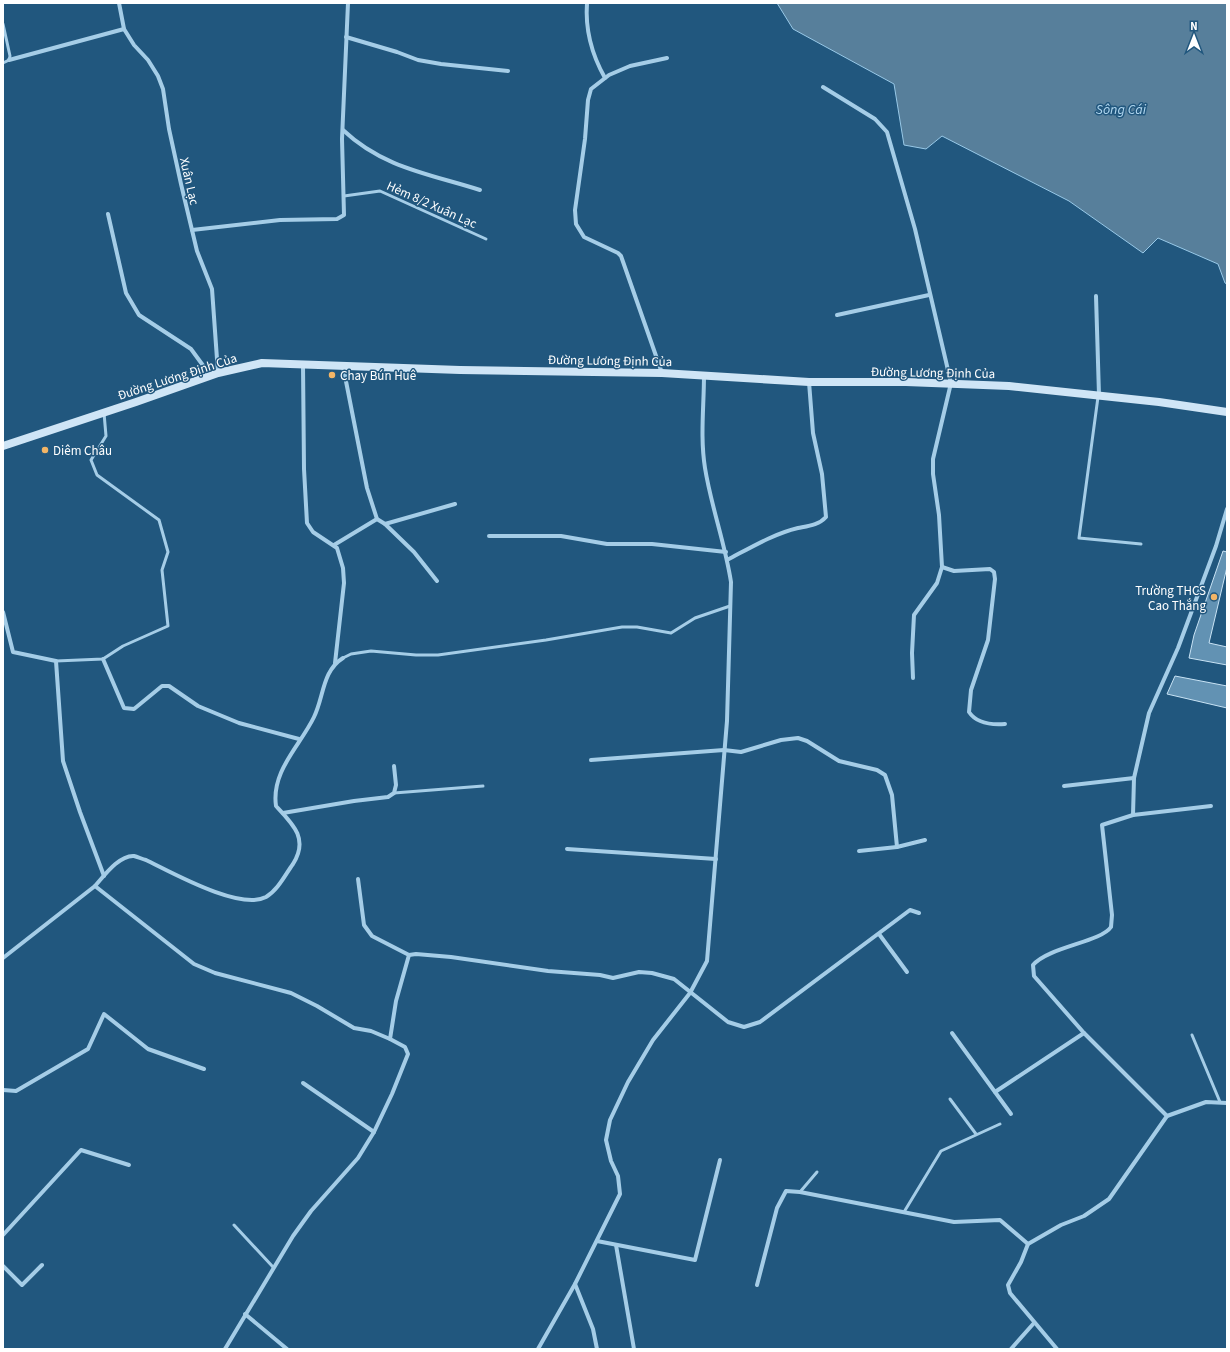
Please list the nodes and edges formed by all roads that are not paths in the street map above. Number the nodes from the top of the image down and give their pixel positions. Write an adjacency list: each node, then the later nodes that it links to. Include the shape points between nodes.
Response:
1 (119, 3): 5 (street, Xuân Lạc)
2 (348, 3): 6 (street)
3 (587, 3): 11 (street, via 586,22 594,55)
4 (3, 24): 8 (lane)
5 (124, 29): 8 (street); 17 (street, Xuân Lạc, via 148,60 163,89 174,154)
6 (346, 38): 10 (street, via 418,60); 13 (street)
7 (667, 58): 11 (street, via 630,66)
8 (9, 60): 9 (lane)
9 (3, 63)
10 (508, 71)
11 (605, 78): 24 (street, via 591,89 588,100 575,210 576,224 584,237 621,256)
12 (823, 87): 19 (street, via 875,119 887,132 915,229)
13 (343, 130): 14 (street, via 354,141 386,160 418,173); 15 (street)
14 (480, 190)
15 (344, 196): 17 (street, via 344,215 337,219 280,220); 18 (lane, Hẻm 8/2 Xuân Lạc, via 380,191)
16 (108, 214): 25 (street, via 126,293 139,315 191,349)
17 (192, 230): 25 (street, Xuân Lạc, via 197,251 212,289)
18 (486, 239)
19 (929, 295): 21 (street); 28 (street)
20 (1096, 296): 29 (street)
21 (837, 315)
22 (303, 364): 23 (street, Đường Lương Định Của); 25 (street, Đường Lương Định Của, via 262,363); 38 (street, via 307,523 318,535)
23 (343, 366): 24 (street, Đường Lương Định Của); 35 (street, via 367,488)
24 (662, 373): 26 (street, Đường Lương Định Của)
25 (214, 374): 31 (street, Đường Lương Định Của)
26 (704, 375): 27 (street, Đường Lương Định Của); 40 (street, via 702,437 705,468)
27 (809, 382): 28 (street, Đường Lương Định Của); 41 (street, via 813,433 822,474 826,517 822,521 774,536)
28 (951, 383): 29 (street, Đường Lương Định Của); 42 (street, via 933,459)
29 (1099, 395): 30 (street, Đường Lương Định Của); 39 (lane, via 1078,538)
30 (1227, 412)
31 (104, 413): 32 (street, Đường Lương Định Của); 47 (lane, via 106,436 92,460 97,475 159,520 168,552 162,570 168,626 123,646)
32 (3, 446)
33 (455, 504): 36 (street)
34 (1227, 509): 56 (street, via 1178,648 1149,713)
35 (378, 519): 36 (street); 38 (street)
36 (385, 524): 43 (street, via 414,552)
37 (489, 536): 40 (street, via 561,536 606,544 652,544)
38 (334, 544): 49 (street, via 341,560 344,583)
39 (1141, 544)
40 (726, 552): 41 (street)
41 (728, 560): 44 (street, via 731,582)
42 (942, 567): 50 (street, via 937,583 914,615); 51 (street, via 954,571 994,572 988,640 971,690 969,712 973,719)
43 (437, 581)
44 (730, 606): 46 (lane, via 696,618 671,633 638,626 622,627 438,655 371,651); 53 (street)
45 (3, 612): 48 (street, via 13,652)
46 (343, 658): 49 (street)
47 (103, 660): 48 (lane); 52 (street, via 124,708 134,709 162,686 169,686 198,706 239,723)
48 (56, 661): 68 (street, via 63,761)
49 (335, 663): 52 (street, via 321,691 317,711)
50 (913, 678)
51 (1005, 724)
52 (299, 739): 61 (street, via 278,781 276,806)
53 (724, 750): 54 (street); 64 (street, via 741,752 781,740 798,738 839,761 877,770 885,775 892,795); 67 (street)
54 (591, 760)
55 (394, 766): 59 (street)
56 (1134, 778): 58 (street); 62 (street)
57 (483, 786): 59 (lane)
58 (1064, 786)
59 (394, 793): 61 (street, via 388,797)
60 (1211, 806): 62 (street)
61 (283, 813): 68 (street, via 298,833 299,849 280,883 269,895 257,900 234,898 216,892 135,856 123,859)
62 (1133, 815): 78 (street, via 1102,824 1112,915 1111,927 1105,933 1061,949 1033,965 1034,976)
63 (925, 840): 64 (street)
64 (897, 847): 66 (street)
65 (567, 849): 67 (street)
66 (859, 851)
67 (716, 859): 76 (street, via 707,961)
68 (104, 876): 70 (street)
69 (358, 878): 73 (street, via 364,925 368,932)
70 (95, 886): 74 (street); 80 (street, via 194,964 214,973 291,993 354,1028 371,1031)
71 (919, 913): 72 (street, via 910,910)
72 (879, 934): 75 (street); 76 (street, via 760,1022 744,1027 728,1022)
73 (410, 955): 76 (street, via 451,957 613,978 639,972 652,973 674,979); 80 (street, via 396,1001)
74 (3, 958)
75 (907, 972)
76 (690, 993): 100 (street, via 653,1040 628,1082 610,1120 606,1140 618,1176 620,1194)
77 (952, 1033): 84 (street)
78 (1084, 1033): 84 (street); 89 (street)
79 (1192, 1035): 86 (lane)
80 (390, 1039): 91 (street, via 405,1048 408,1054)
81 (204, 1069): 83 (street, via 148,1049 104,1014 88,1048 16,1091)
82 (303, 1084): 91 (street)
83 (3, 1090)
84 (995, 1092): 88 (street)
85 (950, 1099): 92 (lane)
86 (1220, 1102): 87 (street); 89 (street, via 1206,1102)
87 (1227, 1103)
88 (1011, 1114)
89 (1168, 1116): 101 (street, via 1109,1199 1084,1216 1061,1225)
90 (1000, 1124): 92 (lane)
91 (374, 1132): 105 (street, via 358,1158 311,1211)
92 (976, 1134): 97 (lane, via 941,1151)
93 (720, 1160): 102 (street, via 695,1260)
94 (129, 1165): 99 (street, via 81,1150)
95 (818, 1172): 96 (lane)
96 (800, 1192): 97 (street); 107 (street, via 786,1192 777,1208)
97 (904, 1212): 101 (street, via 954,1222 1000,1220)
98 (234, 1225): 105 (lane)
99 (3, 1235)
100 (597, 1241): 102 (street); 106 (street)
101 (1028, 1244): 109 (street, via 1008,1285 1010,1293)
102 (616, 1245): 114 (street)
103 (42, 1265): 104 (street, via 22,1285)
104 (3, 1266)
105 (273, 1267): 108 (street)
106 (575, 1284): 112 (street); 113 (street, via 593,1328)
107 (757, 1285)
108 (245, 1314): 110 (street); 111 (street)
109 (1034, 1323): 115 (street); 116 (street)
110 (225, 1349)
111 (287, 1349)
112 (538, 1349)
113 (597, 1349)
114 (634, 1349)
115 (1011, 1349)
116 (1057, 1349)

